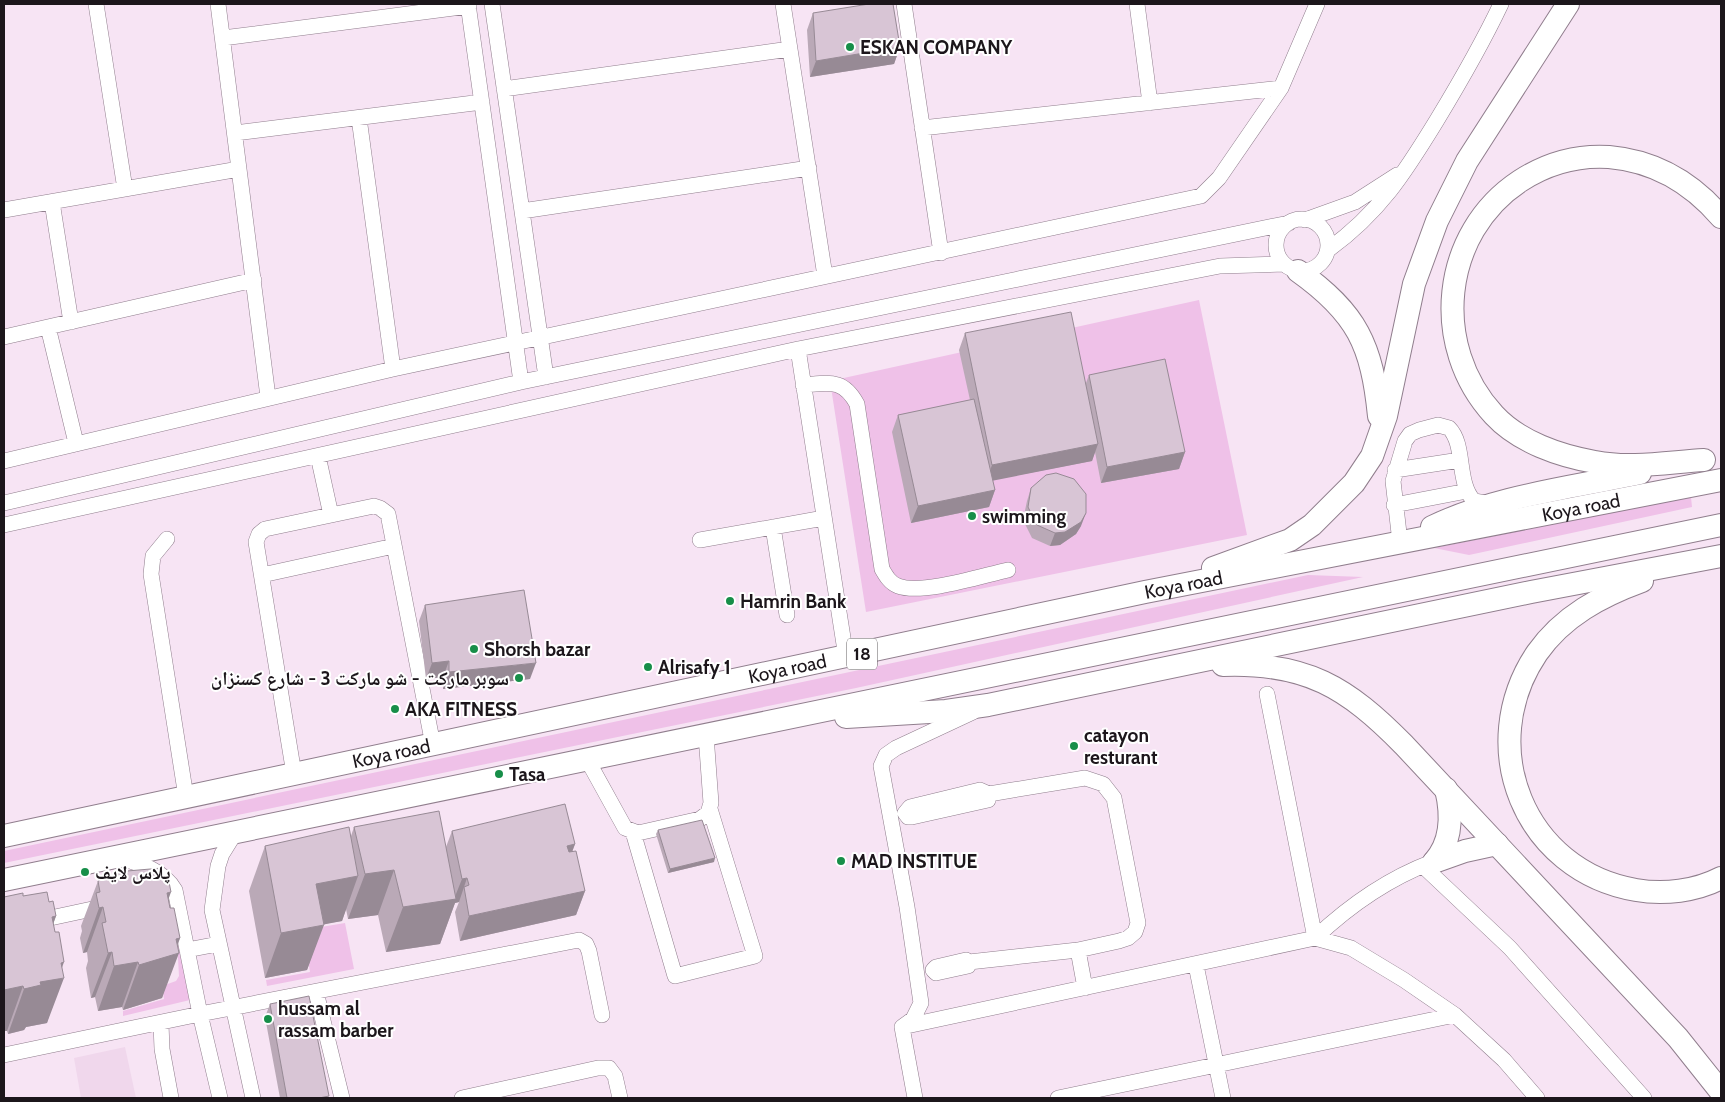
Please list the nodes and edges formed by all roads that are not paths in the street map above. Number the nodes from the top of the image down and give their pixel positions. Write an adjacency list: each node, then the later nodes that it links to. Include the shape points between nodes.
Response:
1 (96, 4): 23 (street)
2 (218, 4): 11 (street)
3 (492, 4): 14 (street)
4 (783, 4): 12 (street)
5 (904, 4): 18 (street)
6 (1137, 4): 16 (street)
7 (1317, 4): 13 (street)
8 (1501, 4): 20 (street, via 1475,58)
9 (1568, 4): 46 (highway, via 1467,161 1437,221 1414,284)
10 (469, 5): 11 (street); 15 (street)
11 (223, 38): 19 (street)
12 (790, 49): 14 (street); 21 (street)
13 (1281, 88): 16 (street); 31 (street, via 1219,178 1201,196)
14 (504, 89): 26 (street)
15 (482, 102): 17 (street); 39 (street)
16 (1150, 103): 18 (street)
17 (358, 118): 19 (street); 41 (street)
18 (922, 128): 31 (street)
19 (235, 133): 22 (street)
20 (1412, 160): 28 (street, via 1400,173 1371,193 1339,209); 30 (street, via 1378,207)
21 (808, 168): 26 (street); 33 (street)
22 (239, 169): 23 (street); 34 (street)
23 (124, 189): 24 (street)
24 (52, 202): 25 (street); 35 (street)
25 (4, 210)
26 (522, 211): 38 (street)
27 (1721, 217): 49 (highway, via 1689,185 1660,168 1629,159 1596,156 1564,161 1534,172 1506,190 1482,216 1459,259 1452,300 1454,336 1465,371 1484,403 1513,430 1553,452 1598,463)
28 (1305, 220): 29 (street); 30 (street, via 1320,227 1328,242)
29 (1289, 223): 32 (street, via 1280,233 1276,246); 42 (street)
30 (1328, 250): 32 (street, via 1320,264 1306,271)
31 (941, 253): 33 (street)
32 (1291, 267): 40 (street, via 1220,266); 46 (highway, via 1340,304 1361,333 1376,384)
33 (825, 276): 38 (street)
34 (254, 280): 35 (street); 45 (street)
35 (71, 322): 36 (street)
36 (48, 327): 37 (street); 47 (street)
37 (4, 337)
38 (540, 337): 39 (street); 42 (street)
39 (516, 342): 41 (street); 43 (street)
40 (798, 349): 44 (street); 48 (street)
41 (393, 369): 45 (street)
42 (546, 377): 43 (street)
43 (521, 382): 55 (street)
44 (804, 385): 59 (street); 68 (street, via 834,383 841,385 853,397 882,569 889,580 915,589)
45 (268, 397): 47 (street)
46 (1381, 434): 70 (highway, via 1372,456 1354,483 1312,525 1290,540)
47 (76, 443): 51 (street)
48 (318, 456): 58 (street); 60 (street)
49 (1713, 458): 56 (highway)
50 (1460, 460): 52 (street); 52 (street, via 1453,431 1438,425 1407,437); 54 (street)
51 (4, 461)
52 (1395, 470): 57 (street)
53 (1721, 480): 65 (highway, Koya road / 18)
54 (1467, 491): 56 (street, via 1474,501); 57 (street)
55 (4, 503)
56 (1493, 504): 65 (highway, via 1455,516)
57 (1394, 505): 65 (street)
58 (331, 515): 66 (street, via 374,506 380,508 388,514); 69 (street, via 265,529 259,534 256,542)
59 (824, 518): 62 (street); 72 (street)
60 (4, 525)
61 (1721, 525): 76 (highway)
62 (773, 527): 64 (street); 71 (street)
63 (167, 539): 83 (street, via 153,556 151,574)
64 (700, 540)
65 (1400, 542): 70 (highway, Koya road / 18)
66 (394, 546): 69 (street); 78 (street)
67 (1715, 557): 73 (highway, via 1521,594); 91 (highway, via 1603,596 1556,630 1523,678 1513,705 1509,749 1514,779 1527,814 1556,851 1575,867 1597,879 1645,892 1694,888)
68 (1008, 570)
69 (262, 575): 80 (street)
70 (1145, 592): 72 (highway, Koya road / 18)
71 (787, 615)
72 (846, 657): 78 (highway, Koya road / 18)
73 (1177, 667): 75 (highway); 81 (highway, via 1271,666 1329,684 1378,719)
74 (1267, 694): 97 (street)
75 (988, 705): 76 (highway, via 946,711); 110 (street, via 896,748 886,755 881,766 921,1003 913,1019)
76 (772, 721): 77 (highway)
77 (706, 735): 79 (highway); 84 (street)
78 (433, 745): 80 (highway, Koya road / 18)
79 (588, 761): 85 (street, via 625,828); 86 (highway)
80 (294, 774): 83 (highway, Koya road / 18)
81 (1446, 789): 88 (highway); 90 (highway, via 1450,825 1445,845)
82 (989, 794): 99 (street, via 1085,778 1110,790 1138,923 1128,938)
83 (186, 797): 87 (highway, Koya road / 18)
84 (710, 809): 85 (street, via 700,819); 85 (street, via 756,956 675,976)
85 (633, 832)
86 (234, 833): 89 (highway); 98 (street, via 222,854 215,878 212,910)
87 (4, 836)
88 (1497, 844): 90 (highway); 113 (highway, via 1678,1038)
89 (116, 857): 92 (highway); 100 (street, via 159,872 170,881 179,903 174,926)
90 (1428, 864): 97 (street, via 1365,896); 124 (street, via 1510,948)
91 (1721, 878)
92 (4, 880)
93 (120, 904): 94 (street)
94 (48, 919): 95 (street); 96 (street)
95 (4, 928)
96 (50, 936)
97 (1315, 938): 102 (street); 108 (street, via 1351,948)
98 (218, 944): 100 (street); 105 (street)
99 (1078, 950): 101 (street); 103 (street)
100 (181, 954): 106 (street)
101 (969, 962)
102 (1196, 965): 103 (street); 112 (street)
103 (1085, 988): 110 (street)
104 (316, 992): 105 (street); 107 (street, via 578,940 586,944 589,951); 117 (street)
105 (232, 1007): 106 (street); 116 (street)
106 (200, 1014): 109 (street); 115 (street)
107 (602, 1015)
108 (1455, 1015): 112 (street); 123 (street, via 1504,1060)
109 (161, 1024): 111 (street); 114 (street)
110 (902, 1027): 120 (street)
111 (4, 1055)
112 (1216, 1066): 121 (street); 122 (street)
113 (1721, 1092)
114 (171, 1098)
115 (220, 1098)
116 (253, 1098)
117 (342, 1098)
118 (462, 1098): 119 (street, via 609,1068 615,1076)
119 (620, 1098)
120 (915, 1098)
121 (1058, 1098)
122 (1223, 1098)
123 (1537, 1098)
124 (1644, 1098)

